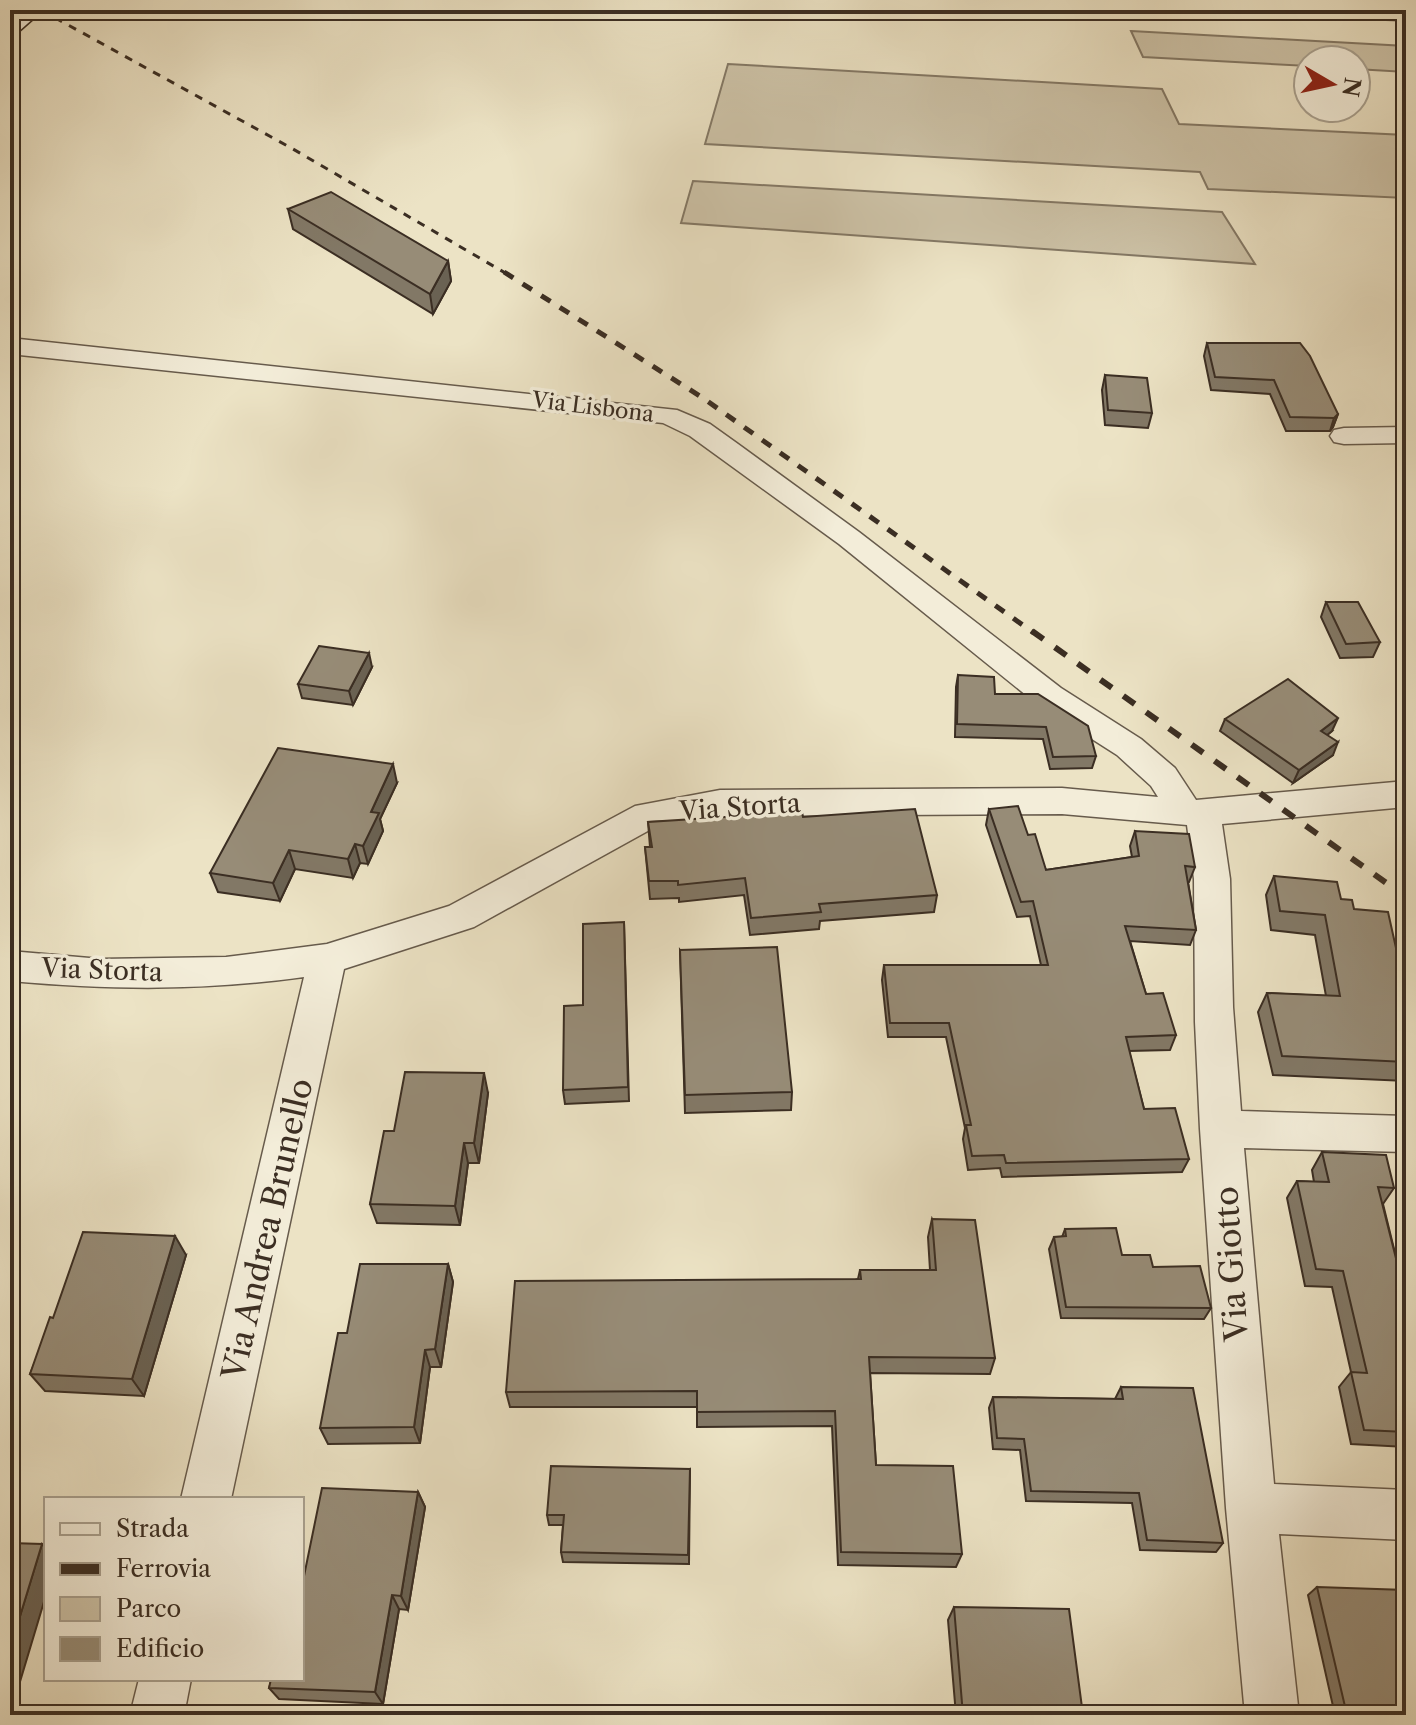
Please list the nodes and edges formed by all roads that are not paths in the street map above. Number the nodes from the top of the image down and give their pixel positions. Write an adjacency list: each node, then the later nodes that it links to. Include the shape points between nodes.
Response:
1 (32, 10): 2 (street)
2 (10, 27)
3 (10, 346): 7 (street, Via Lisbona, via 668,416 728,450 1049,696 1129,747)
4 (1406, 435): 5 (street)
5 (1344, 436)
6 (1406, 794): 7 (street, Via Storta)
7 (1193, 812): 8 (street, Via Storta, via 1062,801 878,801 720,803 647,815 461,917); 10 (street, Via Giotto, via 1207,837 1212,891)
8 (327, 959): 9 (street, Via Storta, via 226,972 101,974); 12 (street, Via Andrea Brunello)
9 (10, 966)
10 (1221, 1129): 11 (street); 13 (street, Via Giotto)
11 (1406, 1134)
12 (206, 1497)
13 (1251, 1508): 14 (street); 17 (street, Via Giotto)
14 (1406, 1515)
15 (165, 1681): 16 (street)
16 (157, 1715)
17 (1272, 1715)

